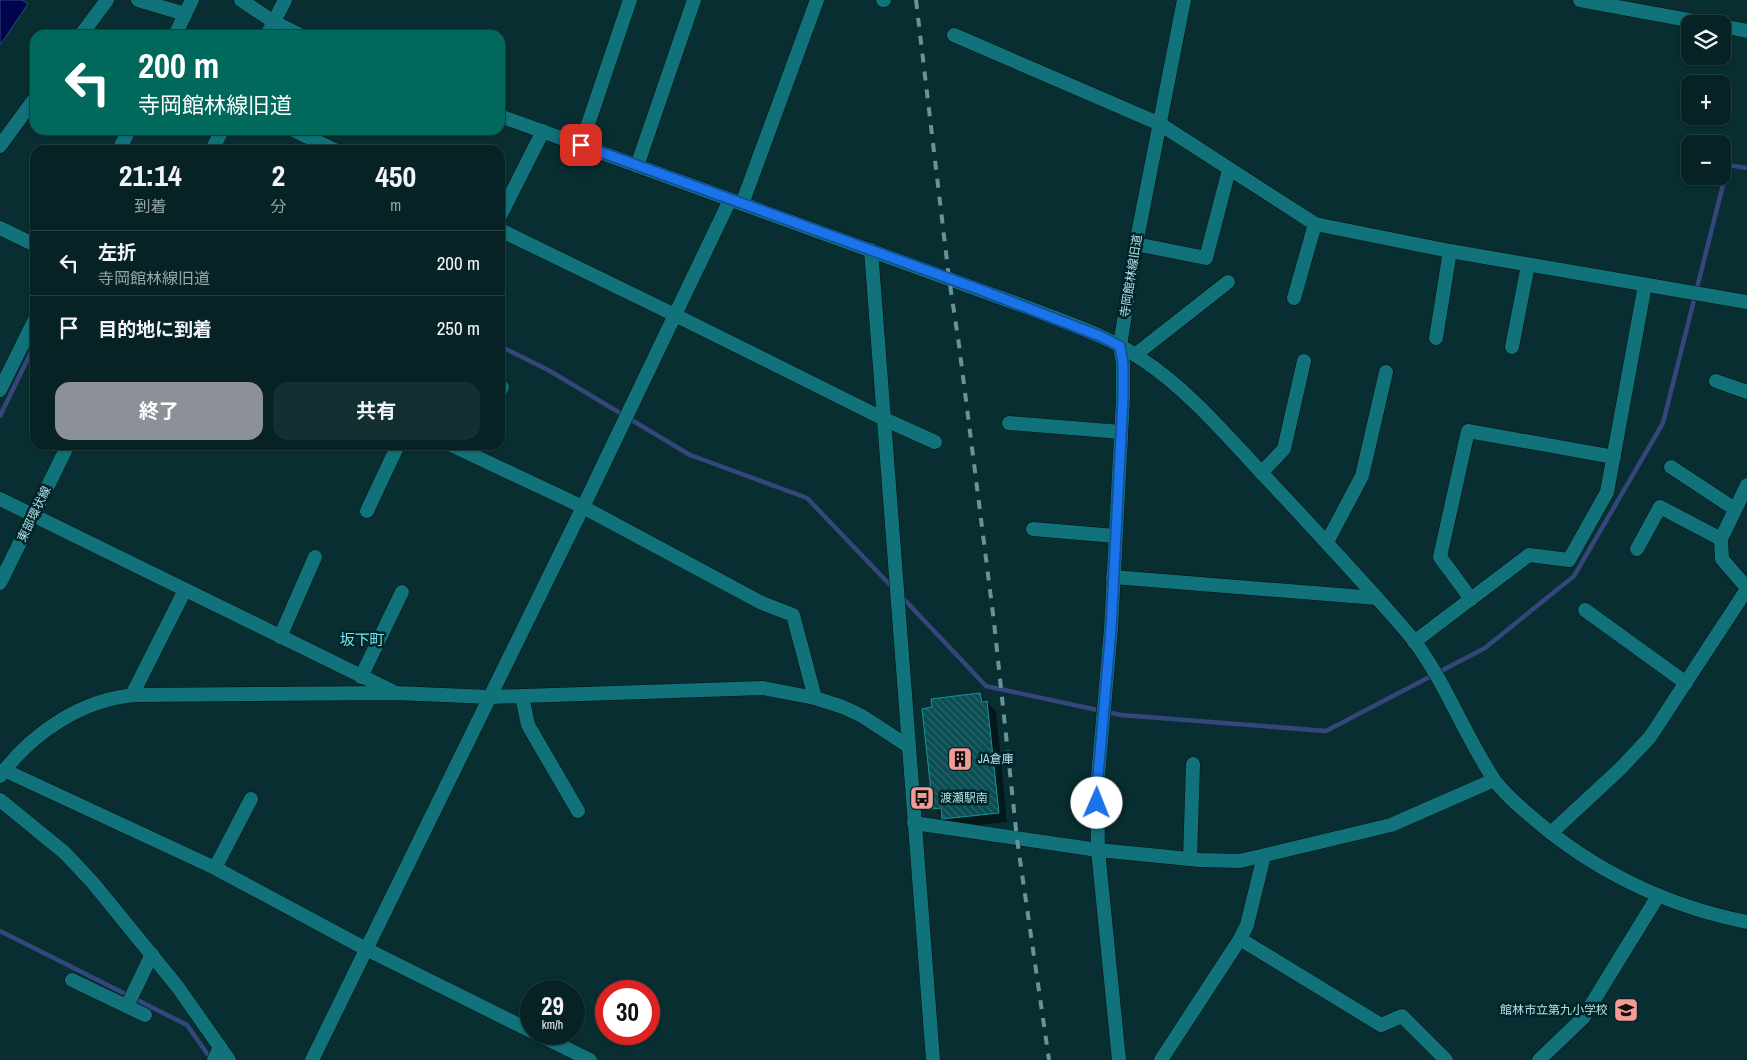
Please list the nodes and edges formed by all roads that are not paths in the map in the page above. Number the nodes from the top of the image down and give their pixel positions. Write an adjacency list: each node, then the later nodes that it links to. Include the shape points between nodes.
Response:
1 (107, 0): 15 (street)
2 (138, 0): 11 (street)
3 (192, 0): 11 (street)
4 (241, 0): 13 (street)
5 (284, 0): 13 (street)
6 (630, 0): 27 (street)
7 (694, 0): 29 (street)
8 (817, 0): 31 (street)
9 (1184, 0): 23 (street, 寺岡館林線旧道)
10 (1580, 0): 12 (street)
11 (185, 14): 16 (street)
12 (1681, 19)
13 (274, 22): 17 (street); 18 (street)
14 (1731, 28): 19 (street)
15 (85, 30)
16 (177, 30)
17 (270, 30)
18 (290, 30)
19 (1747, 31)
20 (954, 34): 23 (street)
21 (30, 105): 28 (street)
22 (505, 118): 24 (street)
23 (1160, 124): 30 (street); 37 (street, 寺岡館林線旧道)
24 (543, 131): 27 (street); 32 (street)
25 (304, 135): 26 (street)
26 (325, 145)
27 (581, 145): 29 (street)
28 (0, 146)
29 (637, 166): 31 (street)
30 (1230, 170): 33 (street); 37 (street, via 1206,258)
31 (736, 202): 38 (street); 45 (street)
32 (505, 206)
33 (1315, 224): 39 (street); 43 (street)
34 (0, 228): 36 (street)
35 (505, 232): 45 (street)
36 (30, 243)
37 (1136, 244): 48 (street, 寺岡館林線旧道)
38 (871, 250): 48 (street, via 1029,308); 56 (street)
39 (1450, 251): 40 (street); 47 (street)
40 (1528, 264): 42 (street); 49 (street)
41 (1228, 282): 50 (street)
42 (1645, 285): 44 (street); 63 (street)
43 (1294, 298)
44 (1747, 302)
45 (675, 315): 56 (street); 68 (street)
46 (30, 329): 54 (street)
47 (1436, 338)
48 (1120, 346): 50 (street); 58 (street, 寺岡館林線旧道, via 1123,364)
49 (1512, 348)
50 (1135, 355): 65 (street, via 1198,406)
51 (1304, 361): 65 (street, via 1284,449)
52 (1386, 372): 75 (street, via 1362,476)
53 (1716, 380): 55 (street)
54 (0, 390)
55 (1747, 392)
56 (884, 419): 59 (street); 95 (street)
57 (1009, 424): 58 (street)
58 (1120, 432): 73 (street, 寺岡館林線旧道)
59 (934, 442)
60 (66, 450): 71 (street, 東部環状線)
61 (396, 450): 70 (street)
62 (472, 450): 68 (street)
63 (1614, 457): 84 (street, via 1608,492 1569,560 1529,555); 84 (street, via 1468,431 1440,558)
64 (1671, 467): 69 (street)
65 (1261, 473): 75 (street)
66 (1747, 485): 69 (street)
67 (0, 499): 71 (street)
68 (583, 507): 93 (street); 94 (street, via 762,603 794,615)
69 (1735, 509): 74 (street)
70 (367, 511)
71 (33, 515): 79 (street, 東部環状線); 81 (street)
72 (1033, 529): 73 (street)
73 (1115, 536): 78 (street, 寺岡館林線旧道)
74 (1721, 540): 76 (street, via 1660,507); 80 (street, via 1722,559)
75 (1327, 542): 83 (street)
76 (1637, 549)
77 (315, 557): 86 (street)
78 (1113, 577): 83 (street); 104 (street, 寺岡館林線旧道, via 1097,787)
79 (0, 583)
80 (1747, 589): 89 (street)
81 (185, 590): 86 (street); 91 (street)
82 (402, 592): 88 (street)
83 (1377, 598): 87 (street)
84 (1471, 599): 87 (street)
85 (1585, 610): 89 (street)
86 (280, 637): 88 (street)
87 (1414, 642): 98 (street, via 1443,686 1466,734)
88 (361, 677): 90 (street)
89 (1686, 683): 103 (street, via 1650,737)
90 (395, 693): 91 (street); 93 (street)
91 (132, 695): 97 (street, via 91,704 53,725 17,755)
92 (522, 696): 93 (street); 94 (street, via 763,688); 101 (street, via 528,724)
93 (490, 697): 111 (street)
94 (815, 698): 95 (street, via 843,706)
95 (908, 746): 102 (street)
96 (1193, 764): 106 (street)
97 (2, 773): 107 (street)
98 (1494, 780): 103 (street); 105 (street, via 1391,825)
99 (251, 798): 107 (street)
100 (0, 800): 112 (street, via 65,853)
101 (578, 811)
102 (914, 823): 104 (street); 123 (street)
103 (1551, 833): 108 (street, via 1588,861)
104 (1098, 850): 106 (street); 124 (street, 寺岡館林線旧道)
105 (1264, 856): 106 (street, via 1240,862); 110 (street, via 1247,925)
106 (1190, 859)
107 (215, 868): 111 (street)
108 (1658, 896): 109 (street); 127 (street, via 1583,1018)
109 (1747, 922)
110 (1240, 939): 125 (street); 126 (street, via 1380,1025 1402,1016)
111 (366, 949): 116 (street); 121 (street)
112 (152, 954): 114 (street); 118 (street)
113 (72, 980): 114 (street)
114 (128, 1006): 115 (street)
115 (145, 1015)
116 (520, 1026)
117 (559, 1045): 122 (street)
118 (220, 1047): 119 (street); 120 (street)
119 (214, 1060)
120 (229, 1060)
121 (312, 1060)
122 (590, 1060)
123 (933, 1060)
124 (1119, 1060)
125 (1161, 1060)
126 (1446, 1060)
127 (1540, 1060)

